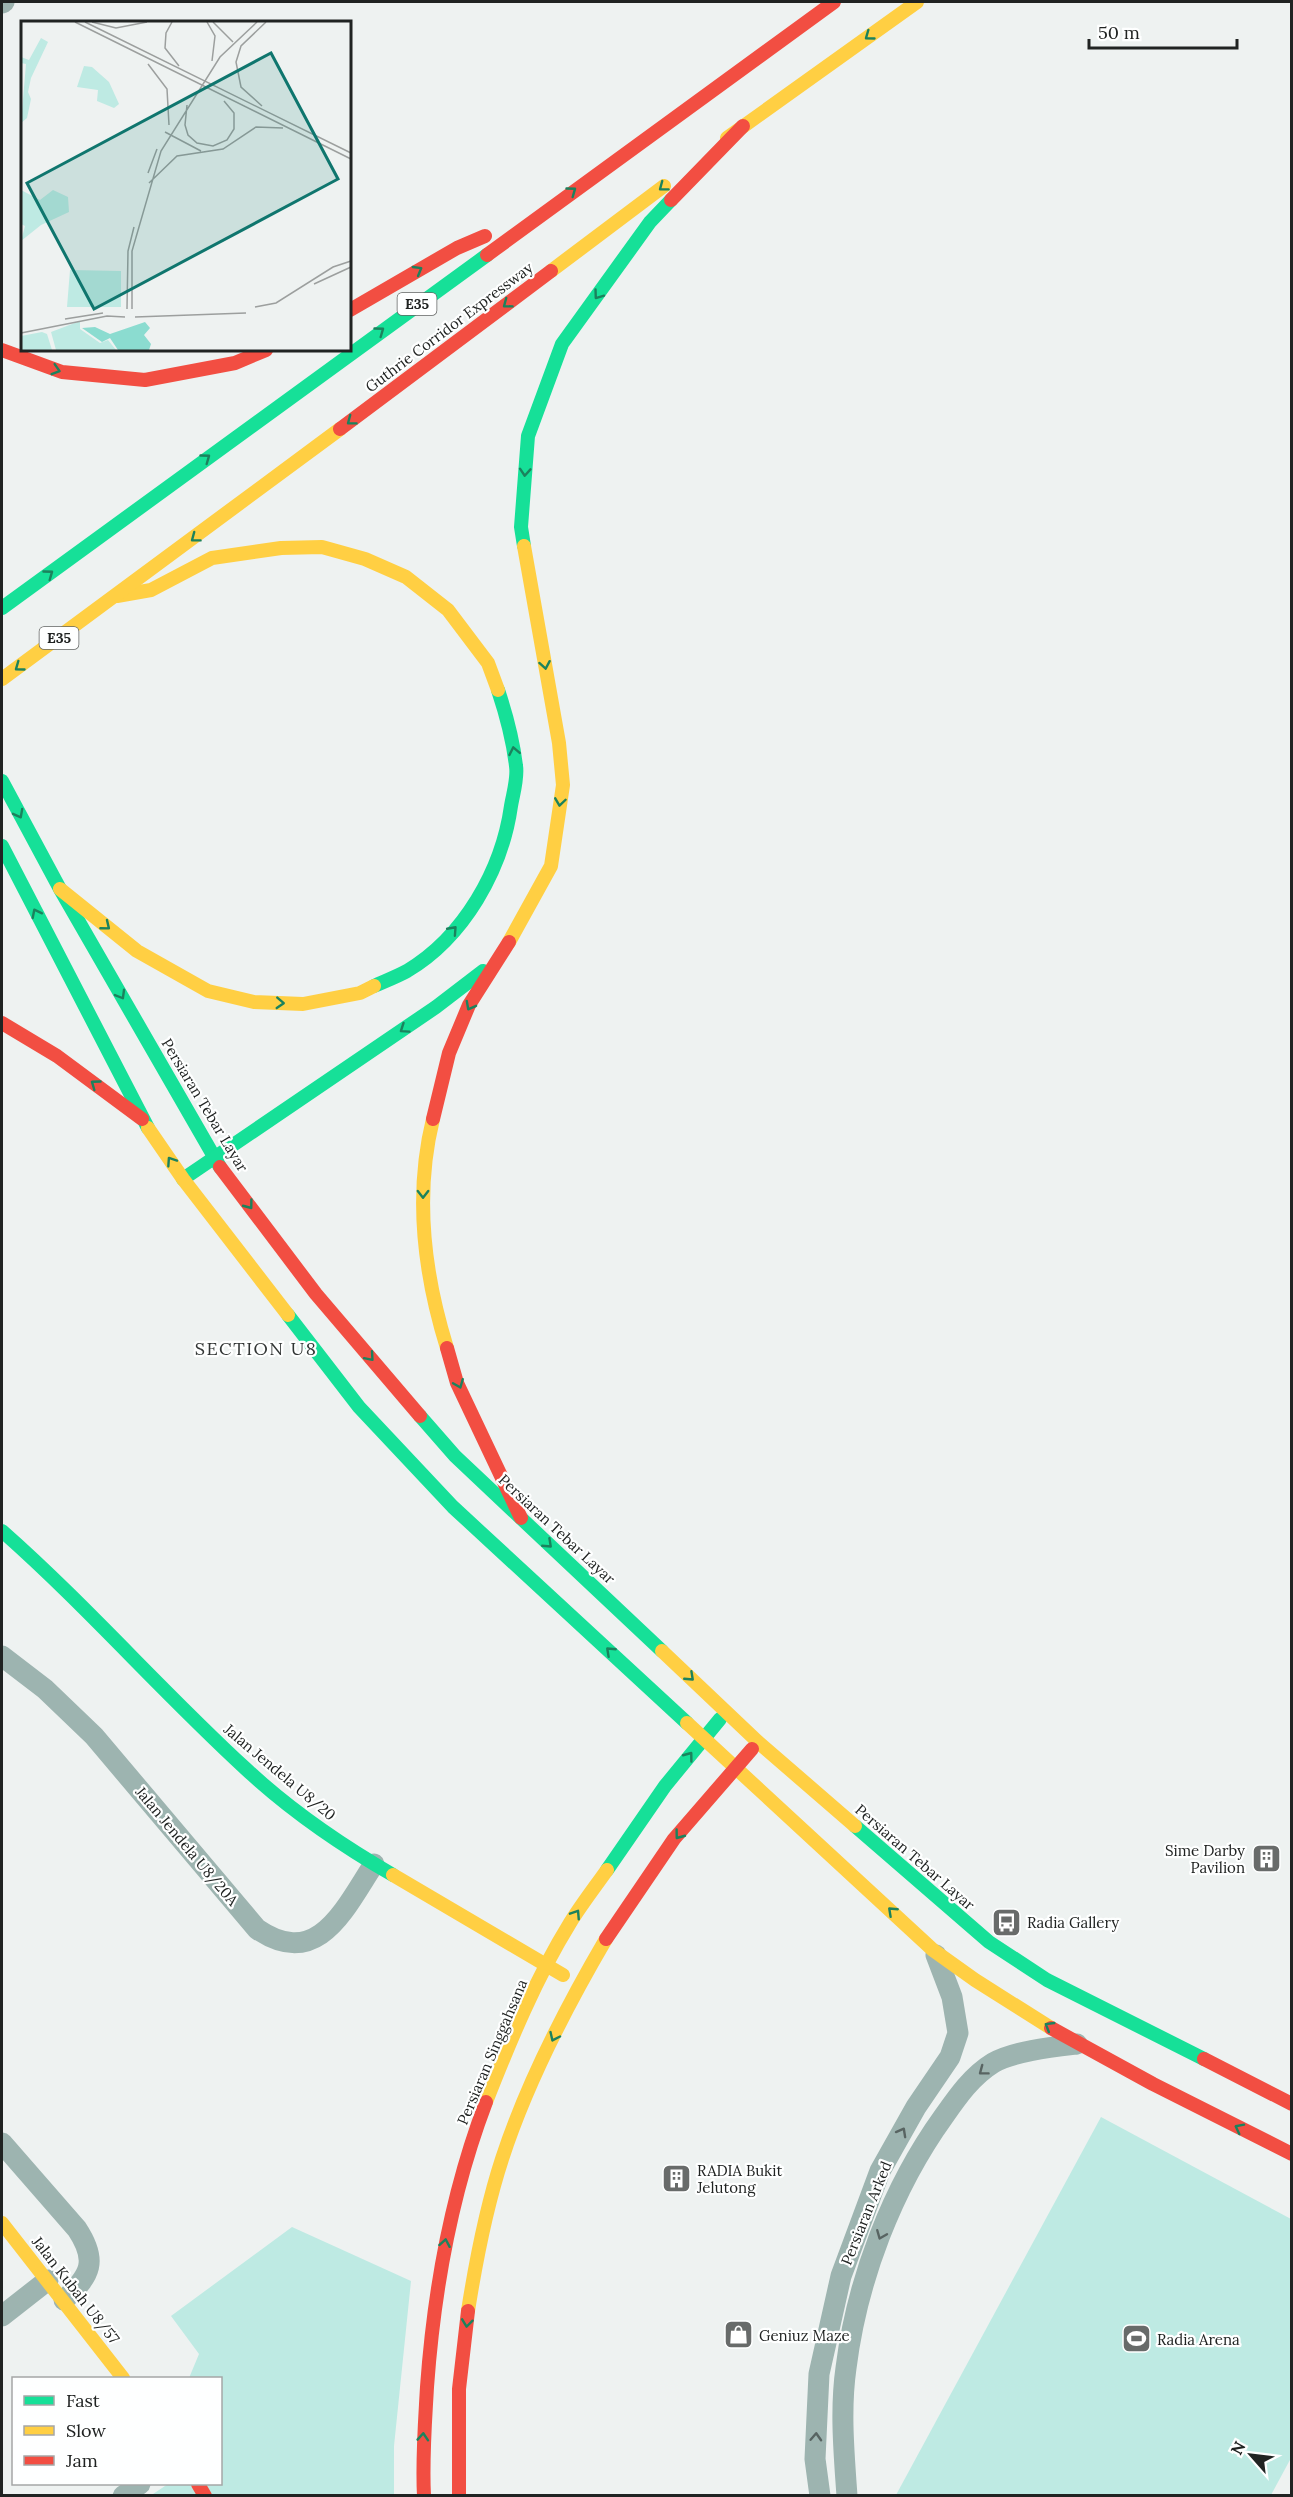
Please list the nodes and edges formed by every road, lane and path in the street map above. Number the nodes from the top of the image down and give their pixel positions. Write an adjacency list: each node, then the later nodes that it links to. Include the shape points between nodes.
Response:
1 (834, 2): 4 (main road, E35, one-way to 1)
2 (917, 2): 3 (main road, Guthrie Corridor Expressway / E35, one-way to 3)
3 (743, 126): 8 (main road, Guthrie Corridor Expressway / E35, one-way to 8); 14 (main road, one-way to 14, via 650,222 562,344 528,436 521,527 563,785 551,866)
4 (542, 212): 5 (main road, one-way to 4, via 457,248); 9 (main road, E35, one-way to 4)
5 (351, 309)
6 (2, 350): 7 (main road, one-way to 7, via 62,372 145,380 235,363)
7 (264, 351)
8 (117, 596): 10 (main road, Guthrie Corridor Expressway / E35, one-way to 10); 13 (main road, one-way to 8, via 137,951 208,992 254,1002 303,1004 360,993 408,970 436,948 478,899 499,858 509,822 517,768 506,714 488,663 448,610 406,577 365,559 322,547 281,548 212,558 151,590)
9 (2, 608)
10 (2, 679)
11 (4, 785): 13 (main road, Persiaran Tebar Layar, one-way to 13)
12 (2, 846): 16 (main road, one-way to 12)
13 (60, 889): 17 (main road, Persiaran Tebar Layar, one-way to 17)
14 (501, 957): 17 (main road, one-way to 17, via 436,1007); 19 (main road, one-way to 19, via 469,1005 449,1053 429,1135 423,1179 423,1239 433,1304 457,1383)
15 (2, 1023): 16 (main road, one-way to 15, via 57,1056)
16 (142, 1119): 18 (main road, one-way to 16)
17 (214, 1158): 18 (main road); 19 (main road, Persiaran Tebar Layar, one-way to 19, via 324,1303 455,1456)
18 (183, 1179): 23 (main road, one-way to 18, via 453,1507 359,1407)
19 (521, 1518): 22 (main road, Persiaran Tebar Layar, one-way to 22)
20 (2, 1531): 26 (main road, Jalan Jendela U8/20, via 247,1770 335,1839)
21 (2, 1656): 26 (street, Jalan Jendela U8/20A, via 45,1689 94,1736 257,1929 273,1941 292,1944 313,1939 333,1925)
22 (726, 1712): 23 (main road, Persiaran Singgahsana); 24 (main road, Persiaran Tebar Layar)
23 (704, 1736): 25 (main road); 28 (main road, Persiaran Singgahsana, one-way to 23, via 597,1883)
24 (758, 1742): 25 (main road); 31 (main road, Persiaran Tebar Layar, via 989,1942 1047,1980)
25 (736, 1765): 27 (main road, one-way to 25); 29 (main road, one-way to 29, via 636,1892)
26 (374, 1864): 28 (main road, Jalan Jendela U8/20)
27 (933, 1950): 30 (main road, one-way to 27, via 975,1982); 43 (street, Persiaran Arked, one-way to 27, via 815,2459 819,2374 841,2276 880,2171 916,2107 950,2058 958,2033 952,1997)
28 (547, 1965): 29 (main road, Jalan Jendela U8/20); 41 (main road, Persiaran Singgahsana, one-way to 28, via 422,2460 431,2336 448,2225 478,2123)
29 (579, 1984): 42 (main road, one-way to 42, via 523,2101 502,2158 482,2239 463,2352)
30 (1078, 2044): 33 (main road, one-way to 30); 44 (street, Persiaran Arked, one-way to 44, via 1046,2047 996,2062 980,2072 960,2092 904,2181 860,2298 846,2369 843,2432)
31 (1292, 2104)
32 (2, 2143): 36 (street, via 86,2243 91,2257 89,2270)
33 (1292, 2154)
34 (2, 2223): 35 (main road, Jalan Kubah U8/57)
35 (48, 2280): 36 (main road, Jalan Kubah U8/57); 37 (street)
36 (64, 2300): 38 (main road, Jalan Kubah U8/57)
37 (2, 2316)
38 (122, 2377)
39 (139, 2485): 40 (street)
40 (123, 2496)
41 (424, 2496)
42 (459, 2496)
43 (820, 2496)
44 (847, 2496)

